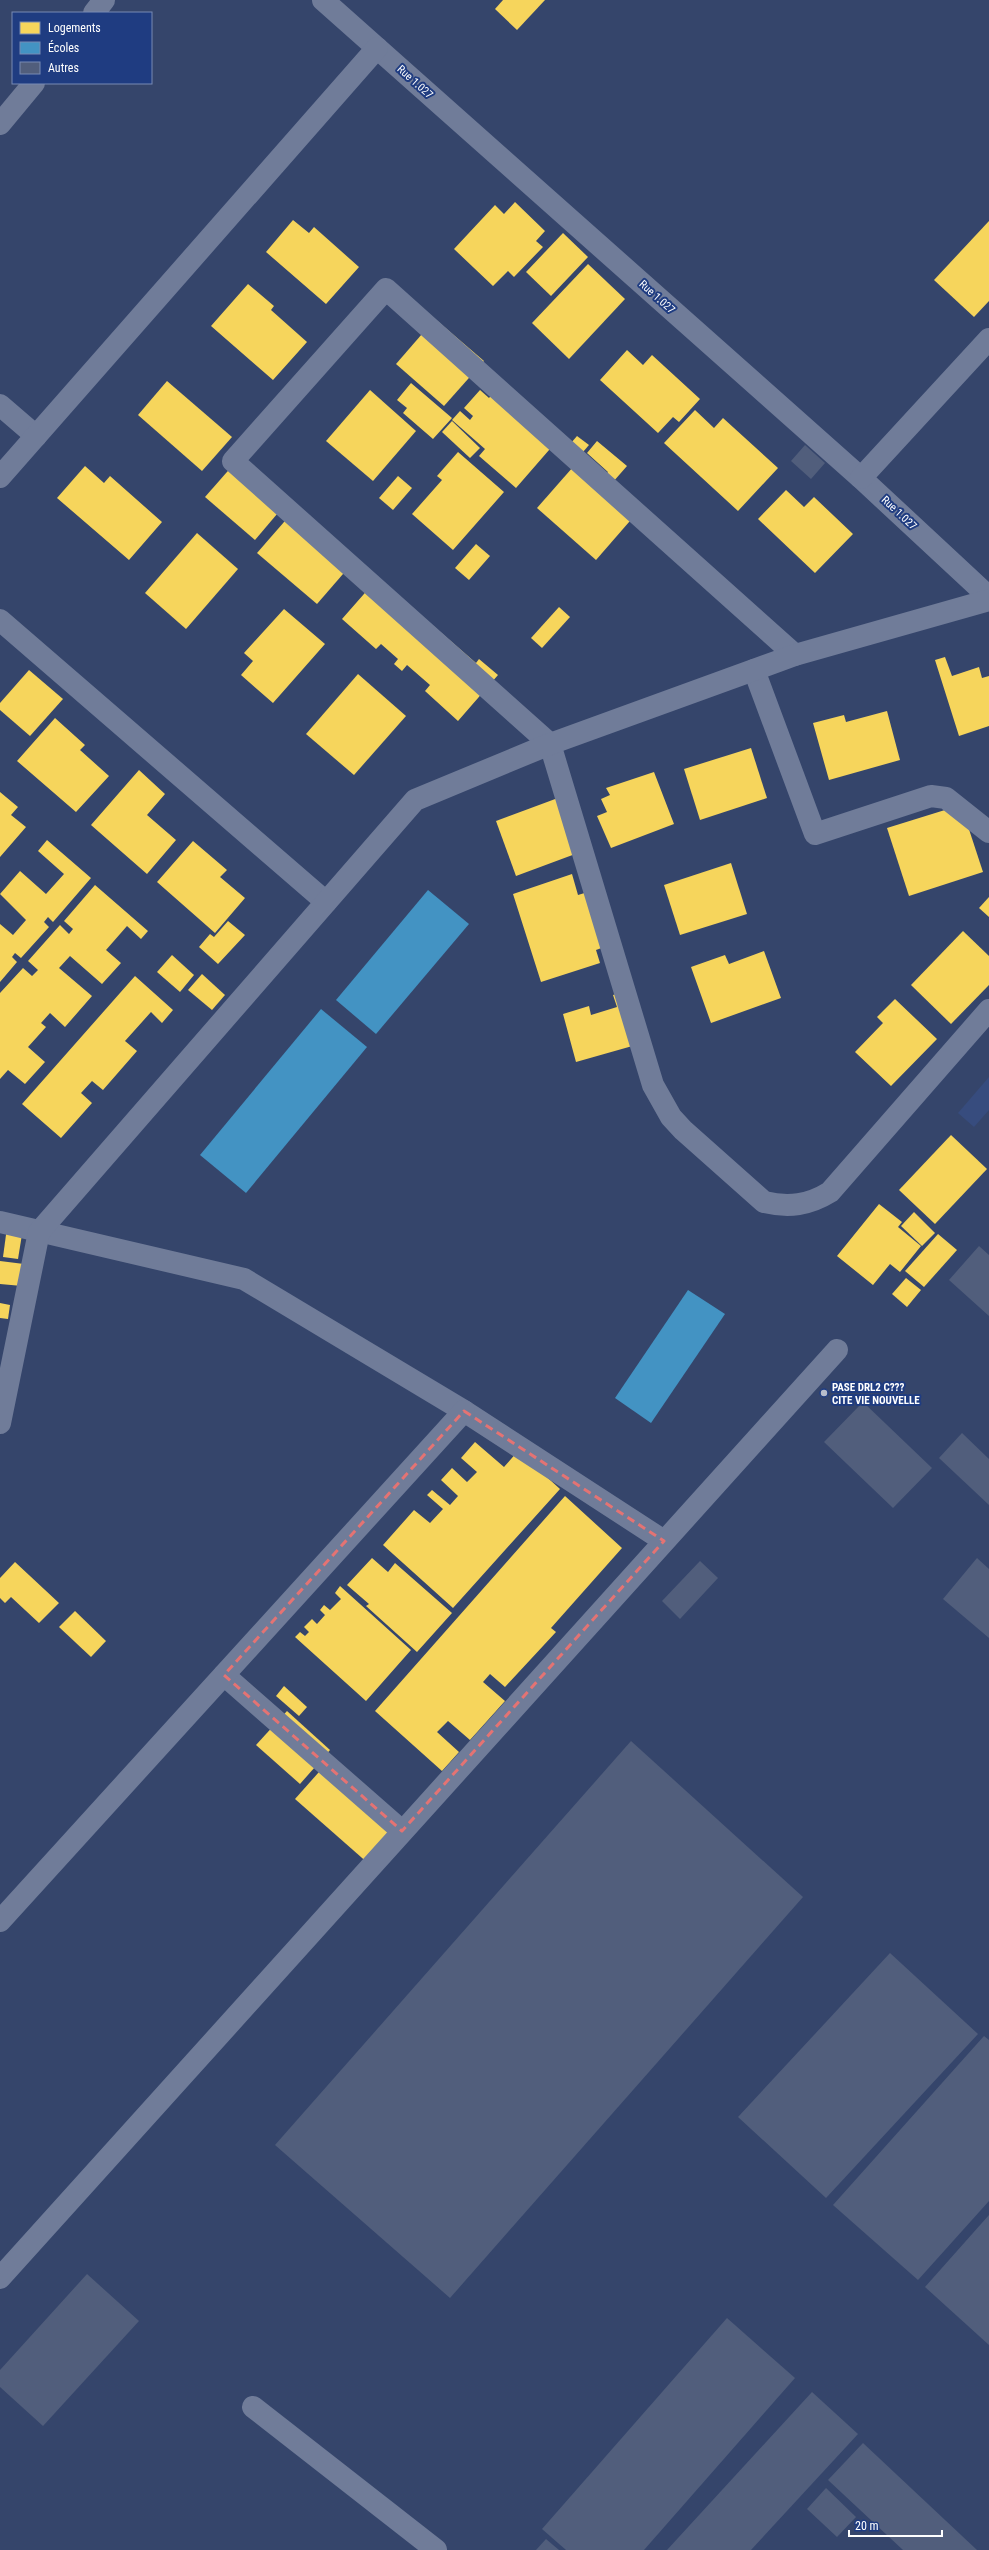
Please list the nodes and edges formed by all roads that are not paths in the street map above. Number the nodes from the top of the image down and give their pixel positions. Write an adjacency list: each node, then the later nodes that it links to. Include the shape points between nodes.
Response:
1 (104, 0): 3 (street)
2 (323, 0): 4 (street, Rue 1.027)
3 (95, 12)
4 (377, 48): 9 (street); 11 (street, Rue 1.027)
5 (33, 84): 6 (street)
6 (0, 124)
7 (989, 339): 11 (street)
8 (0, 405): 9 (street)
9 (36, 436): 10 (street)
10 (0, 477)
11 (861, 478): 12 (street, Rue 1.027)
12 (989, 599): 14 (street)
13 (0, 620): 18 (street)
14 (795, 655): 15 (street); 16 (street, via 386,289 233,461)
15 (754, 670): 16 (street); 17 (street, via 815,834 931,796 946,798)
16 (550, 744): 18 (street, via 415,800); 19 (street, via 653,1085 671,1118 764,1202 782,1206 799,1205 816,1201 830,1192)
17 (989, 832)
18 (326, 902): 21 (street)
19 (989, 1010)
20 (0, 1222): 21 (street)
21 (39, 1232): 23 (street, via 244,1279); 24 (street)
22 (837, 1350): 25 (street)
23 (464, 1411): 25 (street); 26 (street)
24 (0, 1423)
25 (664, 1541): 27 (street)
26 (224, 1675): 27 (street); 28 (street)
27 (402, 1831): 29 (street)
28 (0, 1921)
29 (0, 2278)
30 (253, 2407): 31 (street)
31 (436, 2550)

